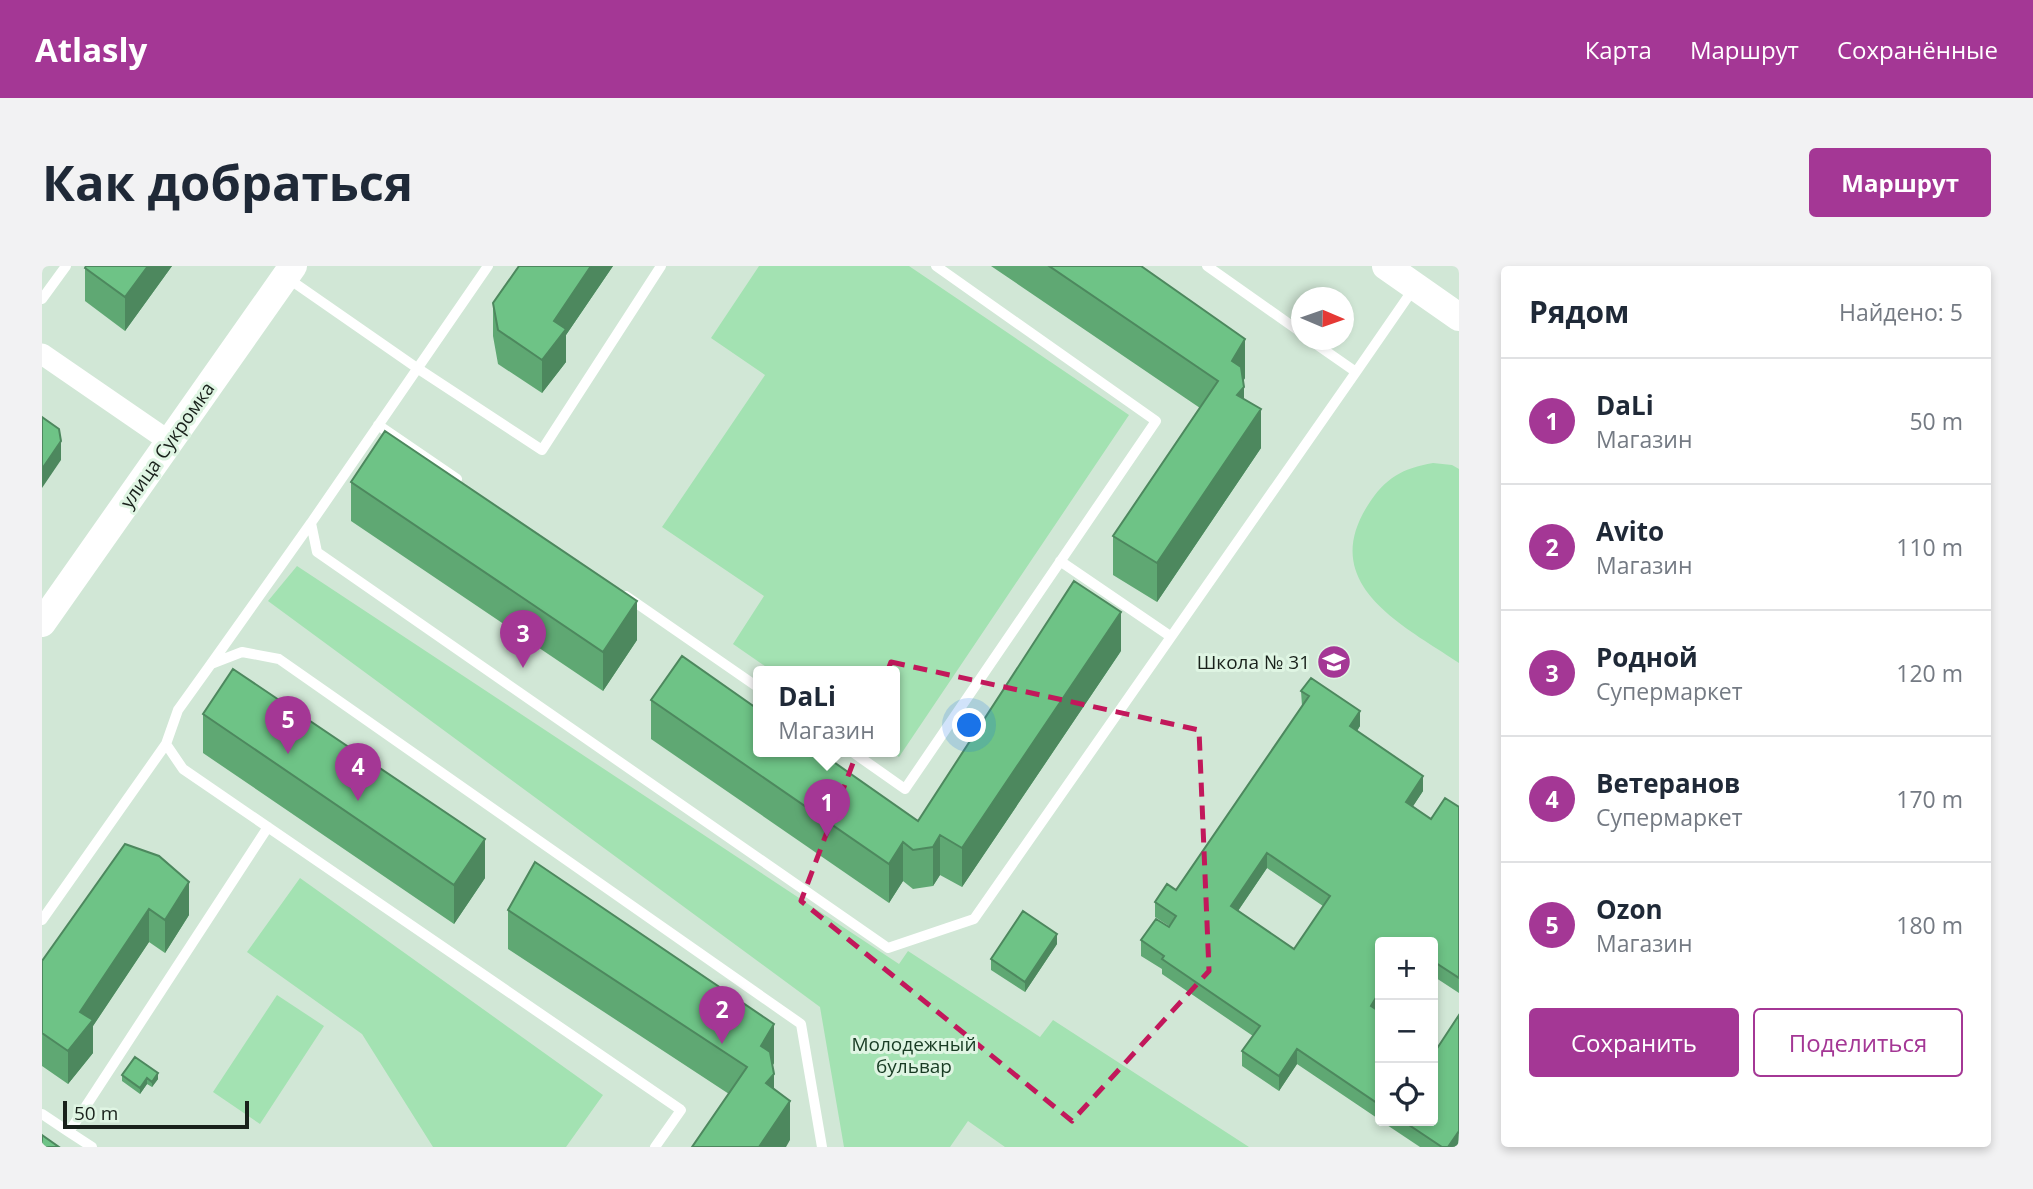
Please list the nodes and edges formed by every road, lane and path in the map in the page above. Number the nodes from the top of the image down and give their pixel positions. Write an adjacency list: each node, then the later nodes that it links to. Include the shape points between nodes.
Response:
1 (66, 266): 9 (lane)
2 (488, 266): 14 (lane)
3 (661, 266): 14 (lane, via 542,450)
4 (936, 266): 20 (lane, via 1156,421)
5 (1207, 266): 11 (lane)
6 (1386, 266): 8 (street)
7 (289, 271): 14 (lane); 17 (street, улица Сукромка)
8 (1415, 286): 10 (street); 15 (lane)
9 (42, 299)
10 (1459, 317)
11 (1291, 326)
12 (1324, 350): 15 (lane)
13 (42, 354): 17 (street)
14 (417, 368): 16 (lane)
15 (1356, 372): 23 (lane)
16 (378, 425): 18 (lane); 19 (lane)
17 (170, 442): 22 (street, улица Сукромка)
18 (470, 488)
19 (311, 523): 23 (lane, via 317,552 888,948 974,919); 24 (lane)
20 (1060, 561): 23 (lane); 27 (lane, via 905,789)
21 (619, 591): 25 (lane)
22 (42, 624)
23 (1170, 636)
24 (211, 664): 26 (lane, via 178,710); 34 (lane, via 242,652 279,659 801,1024)
25 (753, 684)
26 (166, 744): 28 (lane, via 183,769); 29 (lane)
27 (860, 757)
28 (268, 827): 31 (lane); 33 (lane, via 681,1110)
29 (42, 920)
30 (42, 1114): 31 (lane)
31 (69, 1132): 32 (lane)
32 (92, 1147)
33 (655, 1147)
34 (822, 1147)

